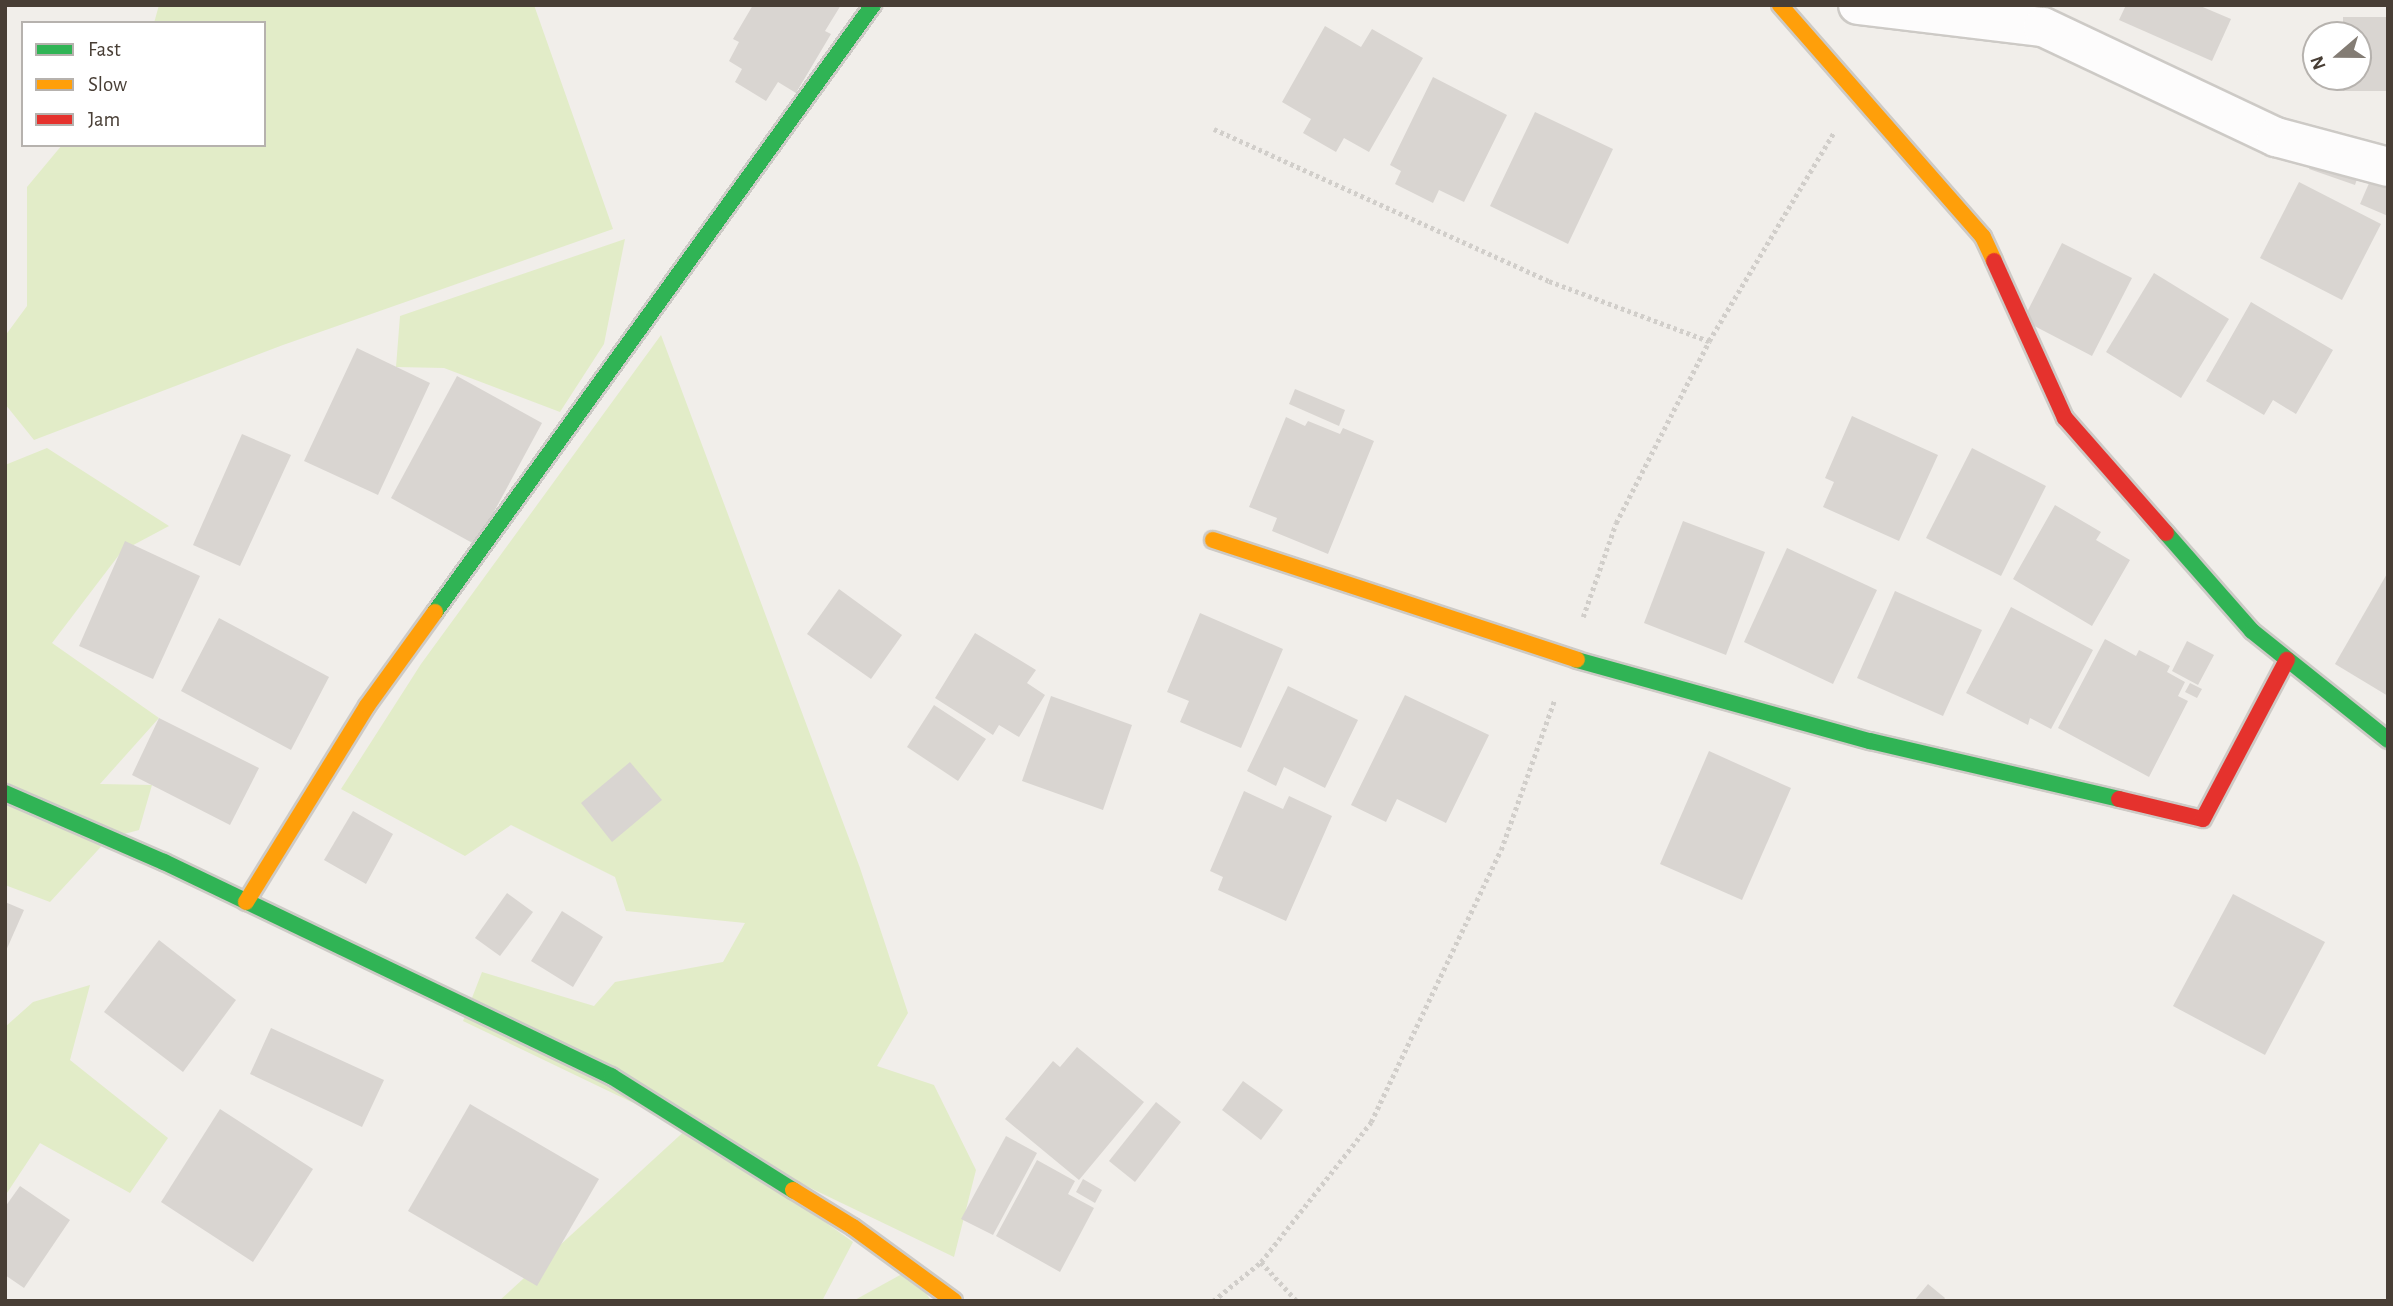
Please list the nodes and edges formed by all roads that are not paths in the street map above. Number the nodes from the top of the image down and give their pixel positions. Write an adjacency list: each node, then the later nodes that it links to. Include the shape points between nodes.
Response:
1 (873, 5): 9 (street, via 367,706)
2 (1780, 5): 6 (street, via 1983,237 2065,418 2252,631)
3 (1858, 5): 4 (street, via 2043,27 2276,136)
4 (2388, 167)
5 (1213, 540): 6 (street, via 1569,658 1870,741 2203,819)
6 (2287, 660): 7 (street)
7 (2388, 740)
8 (5, 793): 9 (street)
9 (246, 902): 10 (street, via 611,1076 853,1227)
10 (954, 1301)

